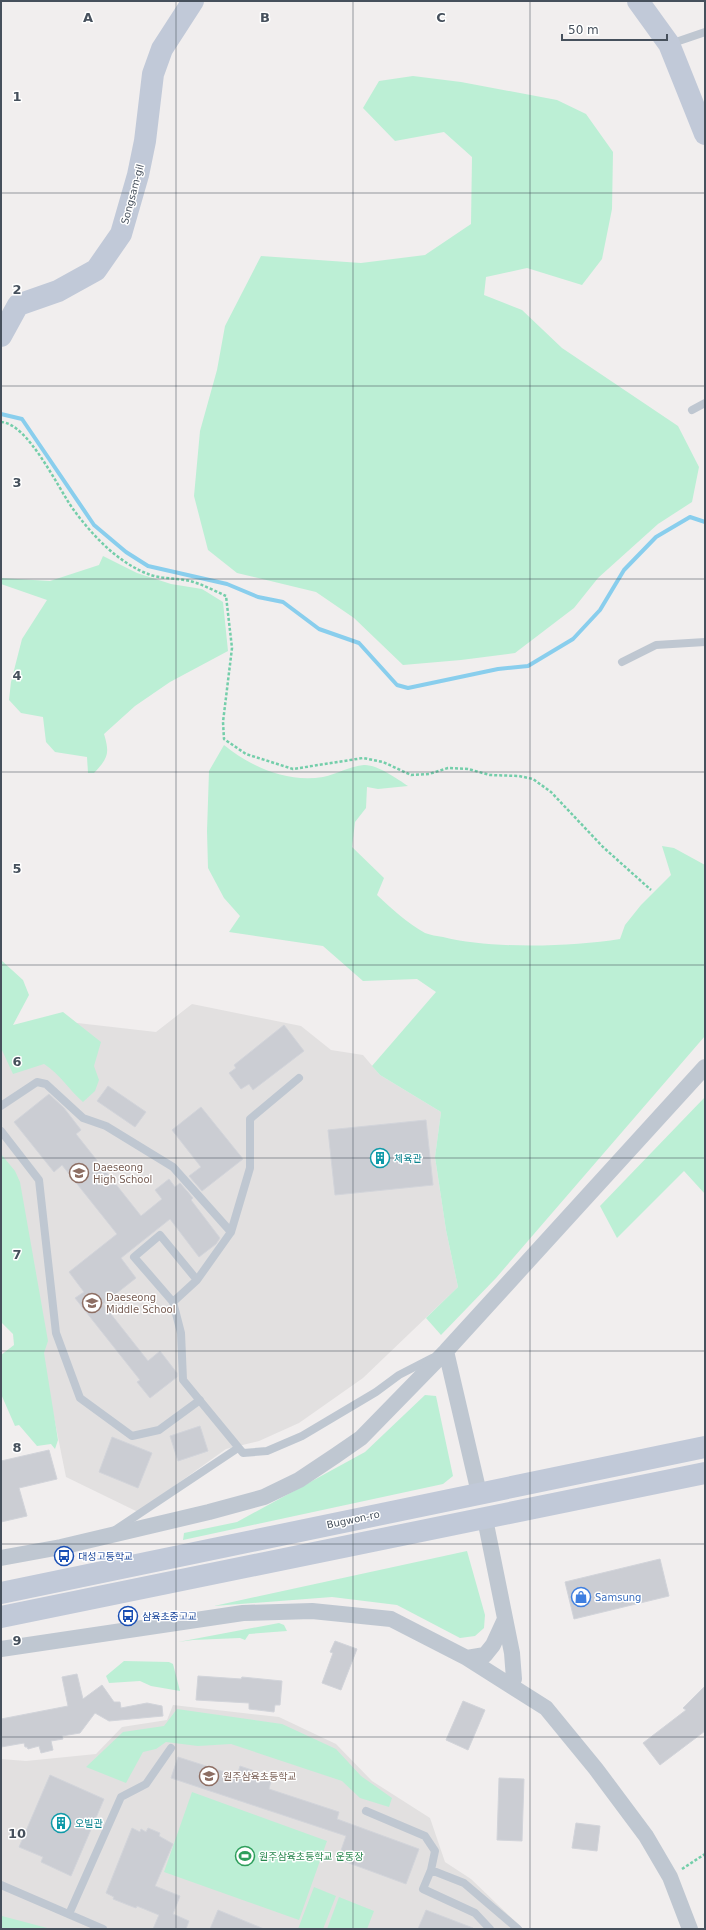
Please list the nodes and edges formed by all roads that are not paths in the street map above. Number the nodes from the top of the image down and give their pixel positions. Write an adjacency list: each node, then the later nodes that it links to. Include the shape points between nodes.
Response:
1 (193, 1): 6 (street, Songsam-gil, via 162,49 153,74 138,175 121,234 96,270 58,291 18,305)
2 (638, 1): 4 (street)
3 (705, 32): 4 (lane)
4 (669, 44): 5 (street)
5 (705, 134)
6 (1, 336)
7 (705, 403): 8 (lane)
8 (692, 410)
9 (705, 642): 10 (lane, via 656,645)
10 (622, 662)
11 (705, 1067): 18 (street)
12 (299, 1078): 15 (lane, via 250,1120 250,1168)
13 (1, 1106): 15 (lane, via 37,1082 46,1084 83,1118 106,1126 173,1167)
14 (1, 1131): 19 (lane, via 39,1180 56,1333 80,1398 132,1436 159,1430)
15 (231, 1232): 16 (lane)
16 (197, 1280): 17 (lane); 17 (lane, via 160,1235 134,1257)
17 (173, 1302): 19 (lane, via 181,1333 184,1380)
18 (446, 1352): 21 (lane, via 399,1374 376,1392 302,1436 268,1450 243,1453); 23 (street); 25 (street, via 361,1438 299,1480 264,1497)
19 (200, 1400): 21 (lane)
20 (705, 1447): 23 (street, Bugwon-ro)
21 (238, 1448): 25 (lane)
22 (705, 1473): 24 (street)
23 (480, 1493): 24 (street); 27 (street, Bugwon-ro)
24 (485, 1519): 28 (street); 29 (street)
25 (107, 1535): 26 (street)
26 (1, 1558)
27 (1, 1593)
28 (1, 1618)
29 (505, 1619): 31 (street, via 493,1645 484,1655); 32 (street, via 514,1679)
30 (1, 1649): 31 (street, via 243,1613 312,1611 391,1619)
31 (467, 1658): 32 (street)
32 (510, 1685): 41 (street, via 546,1708 646,1836 670,1877)
33 (171, 1748): 37 (lane, via 146,1784 121,1796)
34 (366, 1811): 35 (lane, via 425,1836 435,1851)
35 (431, 1870): 39 (lane, via 423,1889 475,1913); 40 (lane, via 464,1883)
36 (1, 1885): 37 (lane)
37 (69, 1914): 38 (lane)
38 (103, 1929)
39 (490, 1929)
40 (518, 1929)
41 (690, 1929)

